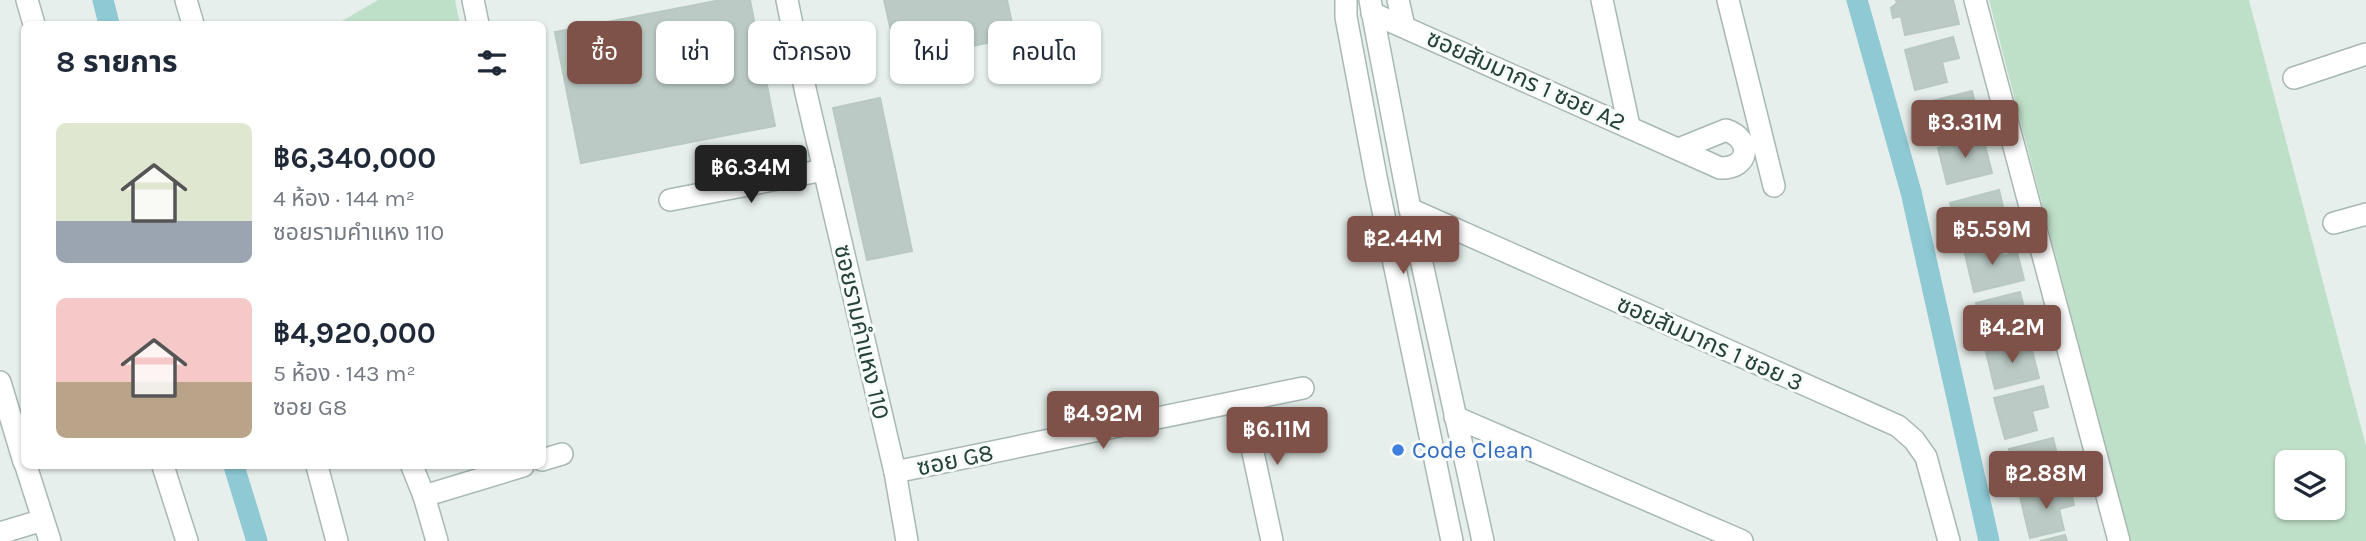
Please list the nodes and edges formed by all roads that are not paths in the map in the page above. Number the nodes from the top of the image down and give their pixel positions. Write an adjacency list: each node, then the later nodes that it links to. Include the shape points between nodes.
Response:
1 (27, 0): 11 (street)
2 (186, 0): 12 (street)
3 (473, 0): 13 (street)
4 (787, 0): 20 (street, ซอยรามคำแหง 110)
5 (1346, 0): 21 (street)
6 (1398, 0): 14 (street)
7 (1602, 0): 17 (street)
8 (1728, 0): 22 (street)
9 (1975, 0): 54 (street)
10 (1371, 6): 14 (street, ซอยสัมมากร 1 ซอย A2); 19 (street)
11 (33, 21)
12 (192, 21)
13 (477, 21)
14 (1404, 26): 17 (street, ซอยสัมมากร 1 ซอย A2)
15 (2366, 54): 16 (street)
16 (2294, 78)
17 (1629, 126): 18 (street, ซอยสัมมากร 1 ซอย A2)
18 (1679, 149)
19 (1402, 168): 21 (street); 24 (street)
20 (824, 170): 23 (street); 40 (street, ซอยรามคำแหง 110)
21 (1376, 177): 34 (street)
22 (1774, 186)
23 (670, 200)
24 (1410, 209): 31 (street); 44 (street, ซอยสัมมากร 1 ซอย 3, via 1898,426 1926,457)
25 (2366, 214): 26 (street)
26 (2334, 223)
27 (0, 382): 30 (street)
28 (1303, 388): 29 (street, ซอย G8)
29 (1242, 401): 40 (street, ซอย G8); 50 (street)
30 (4, 414): 33 (street)
31 (1455, 417): 32 (street); 53 (street)
32 (1463, 452): 34 (street); 52 (street)
33 (21, 454)
34 (1434, 460): 51 (street)
35 (27, 469): 42 (street)
36 (164, 469): 46 (street)
37 (318, 469): 47 (street)
38 (412, 469): 41 (street)
39 (513, 469): 41 (street)
40 (895, 472): 49 (street, ซอยรามคำแหง 110)
41 (424, 496): 48 (street)
42 (43, 520): 43 (street); 45 (street)
43 (0, 533)
44 (1948, 538)
45 (50, 541)
46 (187, 541)
47 (337, 541)
48 (437, 541)
49 (907, 541)
50 (1272, 541)
51 (1452, 541)
52 (1483, 541)
53 (1742, 541)
54 (2119, 541)

